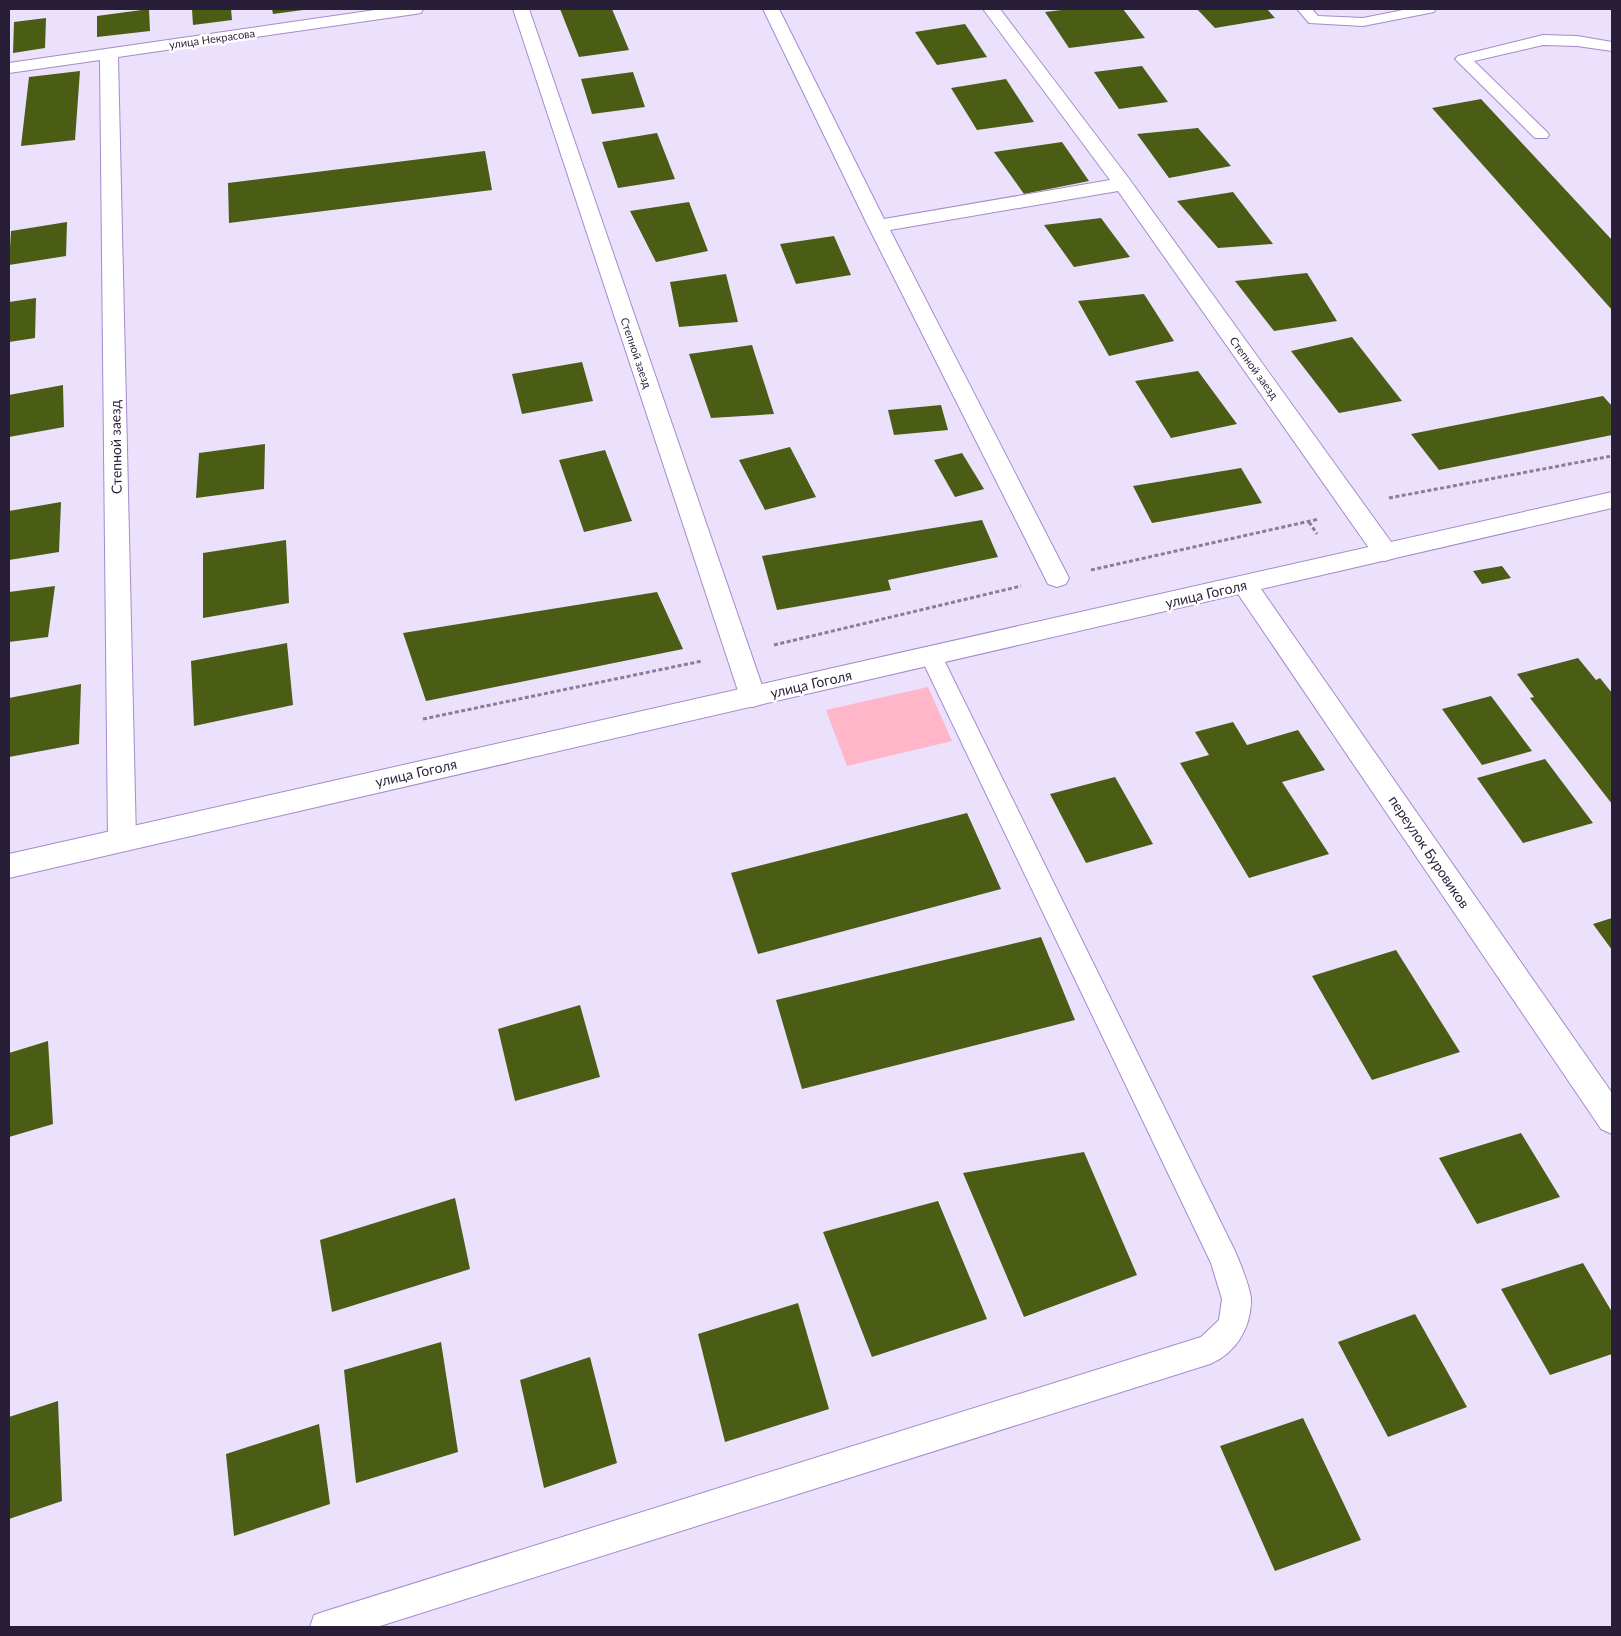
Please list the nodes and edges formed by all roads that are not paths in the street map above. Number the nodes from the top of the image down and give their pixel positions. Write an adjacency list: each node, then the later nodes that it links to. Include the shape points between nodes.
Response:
1 (414, 9): 8 (street, улица Некрасова)
2 (521, 9): 18 (street, Степной заезд)
3 (771, 9): 12 (street)
4 (991, 9): 11 (street, Степной заезд)
5 (1304, 9): 6 (lane, via 1314,20 1363,22)
6 (1429, 9)
7 (1612, 47): 10 (lane, via 1543,40 1463,59)
8 (109, 54): 9 (street, улица Некрасова); 19 (street, Степной заезд)
9 (9, 68)
10 (1541, 136)
11 (1123, 184): 12 (street); 14 (street, Степной заезд)
12 (878, 226): 15 (street)
13 (1612, 500): 14 (street, улица Гоголя)
14 (1385, 552): 16 (street, улица Гоголя)
15 (1057, 578)
16 (1245, 585): 17 (street, улица Гоголя); 21 (street, переулок Буровиков)
17 (931, 656): 18 (street, улица Гоголя); 22 (lane, via 1224,1259 1237,1299 1232,1328 1210,1349)
18 (753, 697): 19 (street, улица Гоголя)
19 (122, 840): 20 (street, улица Гоголя)
20 (9, 866)
21 (1612, 1119)
22 (326, 1627)

